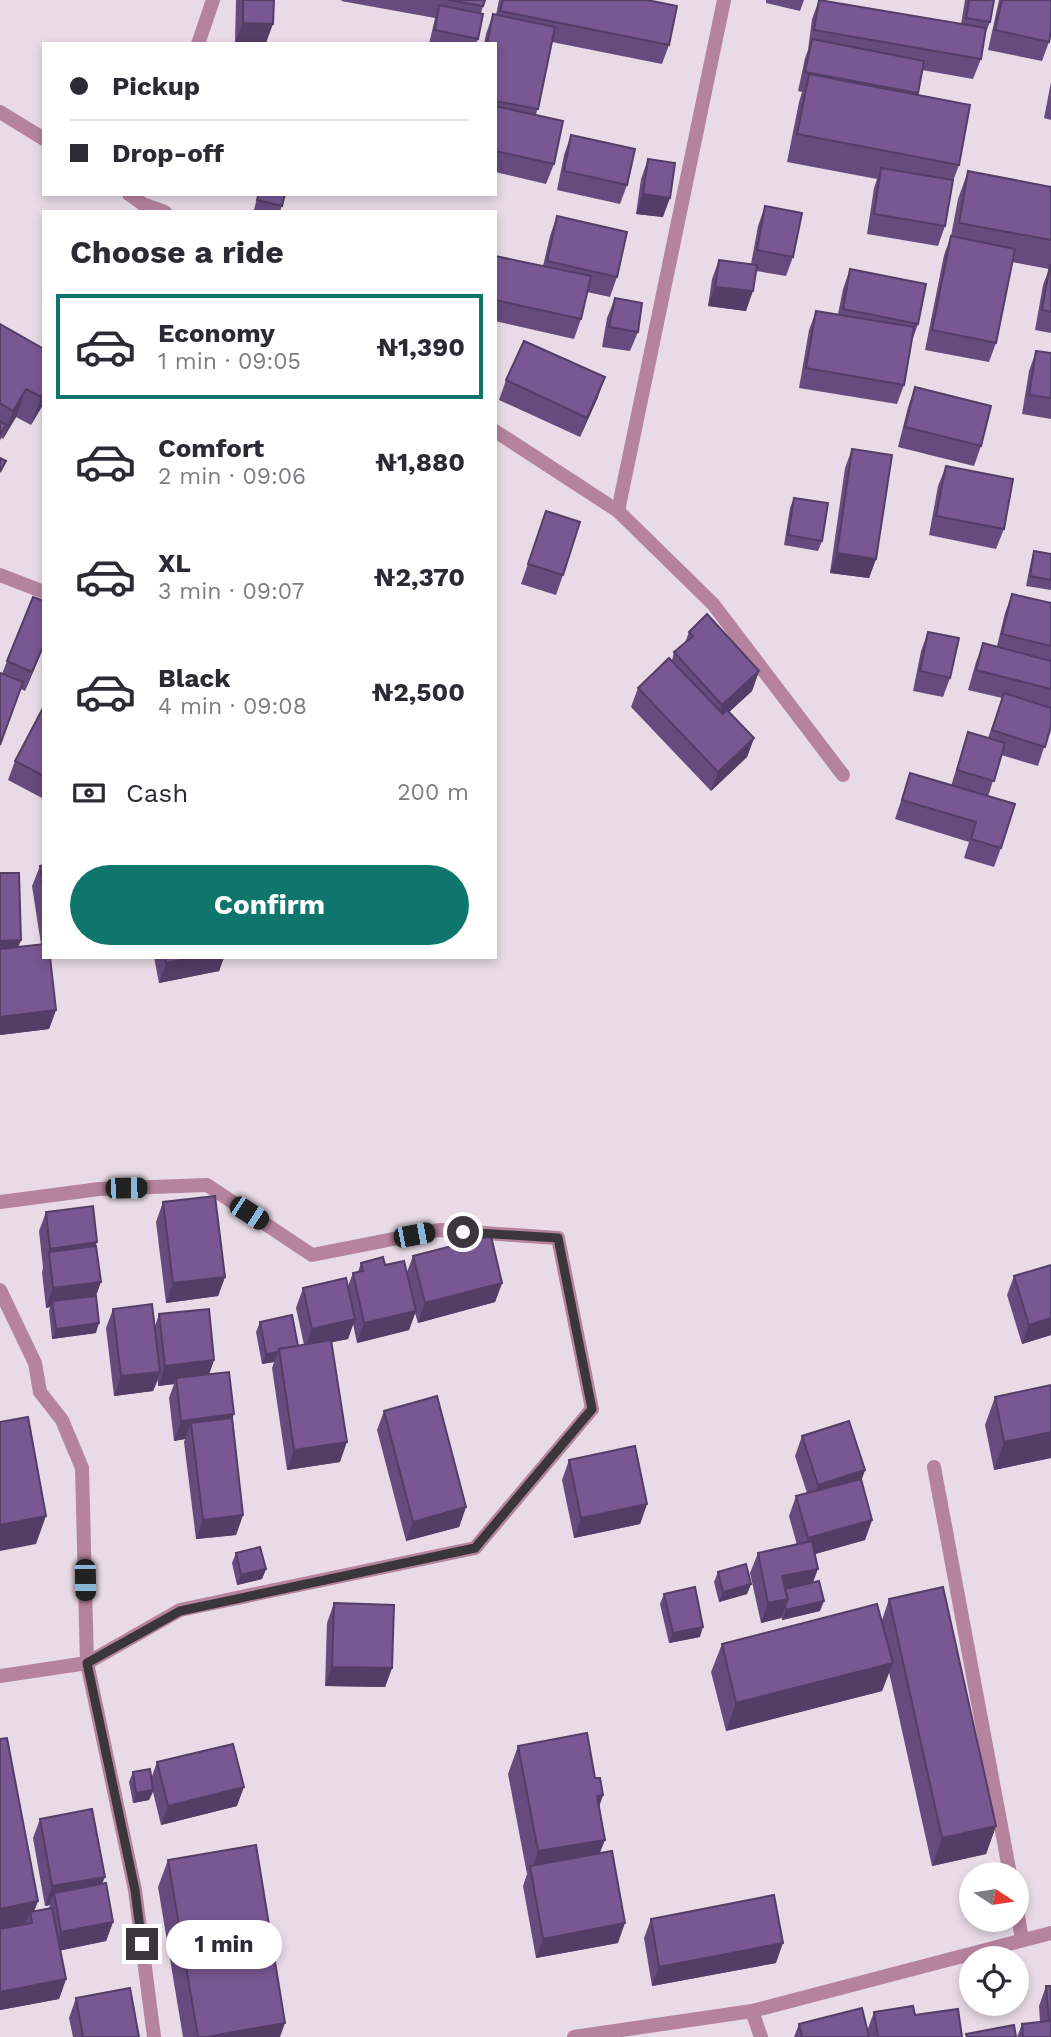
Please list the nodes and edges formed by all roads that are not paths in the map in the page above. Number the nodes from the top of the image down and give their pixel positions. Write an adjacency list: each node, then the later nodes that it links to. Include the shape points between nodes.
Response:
1 (213, 0): 3 (street)
2 (724, 0): 9 (street)
3 (199, 42)
4 (0, 112): 5 (street)
5 (42, 138)
6 (145, 199): 7 (street)
7 (163, 210)
8 (497, 432): 9 (street)
9 (618, 512): 12 (street, via 713,604)
10 (0, 575): 11 (street)
11 (42, 591)
12 (843, 775)
13 (0, 1202): 16 (street, via 99,1189 207,1185 312,1255 439,1230 558,1238 592,1409 475,1548 180,1611)
14 (0, 1290): 16 (street, via 35,1363 40,1392 62,1420 82,1468)
15 (934, 1467): 18 (street)
16 (87, 1663): 17 (street); 23 (street, via 135,1890)
17 (0, 1676)
18 (1008, 1862)
19 (1021, 1932): 21 (street)
20 (1051, 1933): 21 (street)
21 (1022, 1939): 22 (street)
22 (752, 2011): 24 (street); 25 (street)
23 (154, 2037)
24 (574, 2037)
25 (761, 2037)

